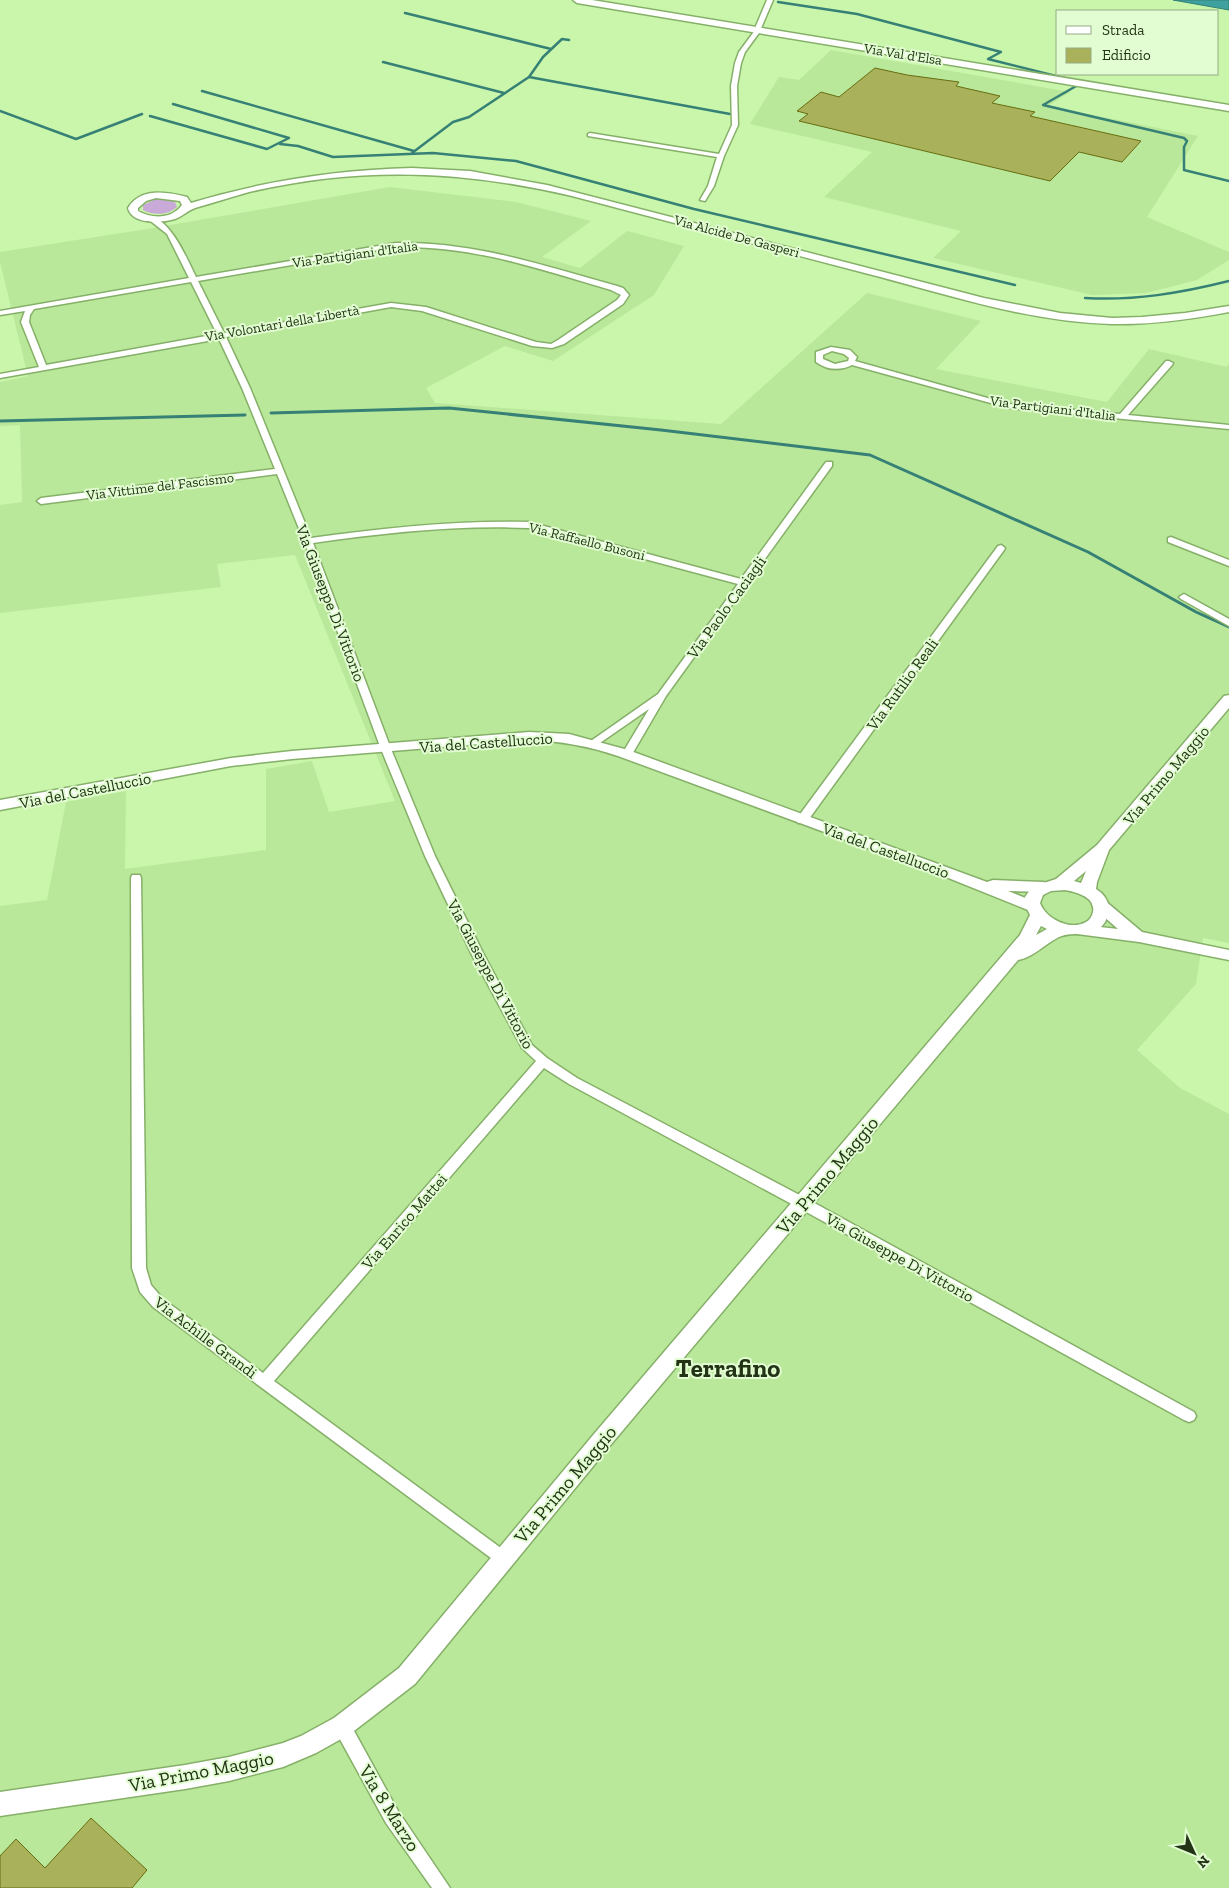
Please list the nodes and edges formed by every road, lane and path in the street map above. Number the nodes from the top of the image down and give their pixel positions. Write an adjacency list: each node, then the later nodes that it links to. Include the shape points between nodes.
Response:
1 (576, 0): 3 (main road, Via Val d'Elsa)
2 (770, 0): 3 (street)
3 (757, 30): 4 (main road, Via Val d'Elsa); 6 (street, via 738,63 734,86 736,125)
4 (1229, 108)
5 (590, 135): 6 (street)
6 (721, 156): 9 (street)
7 (243, 191): 8 (street, Via Alcide De Gasperi); 10 (street, Via Alcide De Gasperi); 16 (street, Via Alcide De Gasperi, via 377,172 424,171 486,176 577,195 1040,313 1137,321)
8 (176, 196): 10 (street, via 186,202); 12 (street, Via Alcide De Gasperi, via 151,196 134,205 134,212)
9 (703, 200)
10 (186, 208): 11 (street, Via Alcide De Gasperi)
11 (174, 216): 12 (street); 13 (street)
12 (150, 218): 13 (street, Via Giuseppe Di Vittorio)
13 (170, 233): 14 (street, Via Giuseppe Di Vittorio)
14 (192, 280): 15 (street, Via Partigiani d'Italia); 18 (street, Via Giuseppe Di Vittorio); 19 (street, Via Partigiani d'Italia, via 396,246 431,244 469,248 624,292 620,302)
15 (31, 308): 17 (street, Via Partigiani d'Italia); 22 (street, via 25,322)
16 (1229, 310)
17 (0, 313)
18 (221, 334): 19 (street, Via Volontari della Libertà, via 391,304 423,309 540,345 552,346); 22 (street, Via Volontari della Libertà); 27 (street, Via Giuseppe Di Vittorio)
19 (561, 342)
20 (852, 362): 24 (street, Via Partigiani d'Italia, via 1009,406)
21 (1169, 363): 24 (street)
22 (43, 368): 23 (street, Via Volontari della Libertà)
23 (0, 376)
24 (1122, 417): 25 (street, Via Partigiani d'Italia)
25 (1229, 427)
26 (829, 464): 33 (street, Via Paolo Caciagli)
27 (280, 470): 28 (street, Via Vittime del Fascismo); 30 (street, Via Giuseppe Di Vittorio)
28 (41, 501)
29 (1171, 540): 32 (street)
30 (308, 541): 33 (street, Via Raffaello Busoni, via 366,533 529,525); 39 (street, Via Giuseppe Di Vittorio)
31 (1001, 548): 42 (street, Via Rutilio Reali)
32 (1229, 563)
33 (744, 583): 36 (street, Via Paolo Caciagli)
34 (1184, 597): 35 (street)
35 (1229, 623)
36 (662, 694): 38 (street); 40 (street, Via Paolo Caciagli)
37 (1229, 700): 43 (main road, Via Primo Maggio)
38 (593, 743): 39 (street, Via del Castelluccio, via 548,736); 40 (street, Via del Castelluccio)
39 (386, 749): 41 (street, Via del Castelluccio, via 232,762); 56 (street, Via Giuseppe Di Vittorio, via 430,856 477,953 522,1039)
40 (627, 754): 42 (street, Via del Castelluccio)
41 (0, 805)
42 (802, 820): 46 (street, Via del Castelluccio)
43 (1102, 849): 45 (main road, Via Primo Maggio); 48 (main road, Via Primo Maggio)
44 (136, 878): 58 (street, Via Achille Grandi, via 141,1278 158,1303)
45 (1060, 883): 47 (main road, Via Primo Maggio); 48 (main road, Via Primo Maggio)
46 (981, 884): 47 (street); 50 (street)
47 (1043, 887): 50 (main road, Via Primo Maggio, via 1032,900)
48 (1088, 891): 49 (main road)
49 (1099, 904): 52 (main road, via 1098,920); 53 (street)
50 (1035, 912): 51 (main road, via 1044,922); 55 (main road, Via Primo Maggio, via 1027,938)
51 (1060, 929): 52 (main road); 55 (main road, Via Primo Maggio)
52 (1082, 930): 53 (street)
53 (1138, 937): 54 (street)
54 (1229, 956)
55 (1007, 962): 57 (main road, Via Primo Maggio)
56 (543, 1062): 57 (street, Via Giuseppe Di Vittorio); 58 (street, Via Enrico Mattei)
57 (804, 1204): 59 (street, Via Giuseppe Di Vittorio); 60 (main road, Via Primo Maggio)
58 (265, 1381): 60 (street, Via Achille Grandi)
59 (1189, 1416)
60 (504, 1559): 61 (main road, Via Primo Maggio, via 407,1676)
61 (342, 1726): 62 (main road, Via Primo Maggio, via 282,1755 229,1769); 63 (street, Via 8 Marzo, via 392,1817)
62 (0, 1804)
63 (442, 1888)

